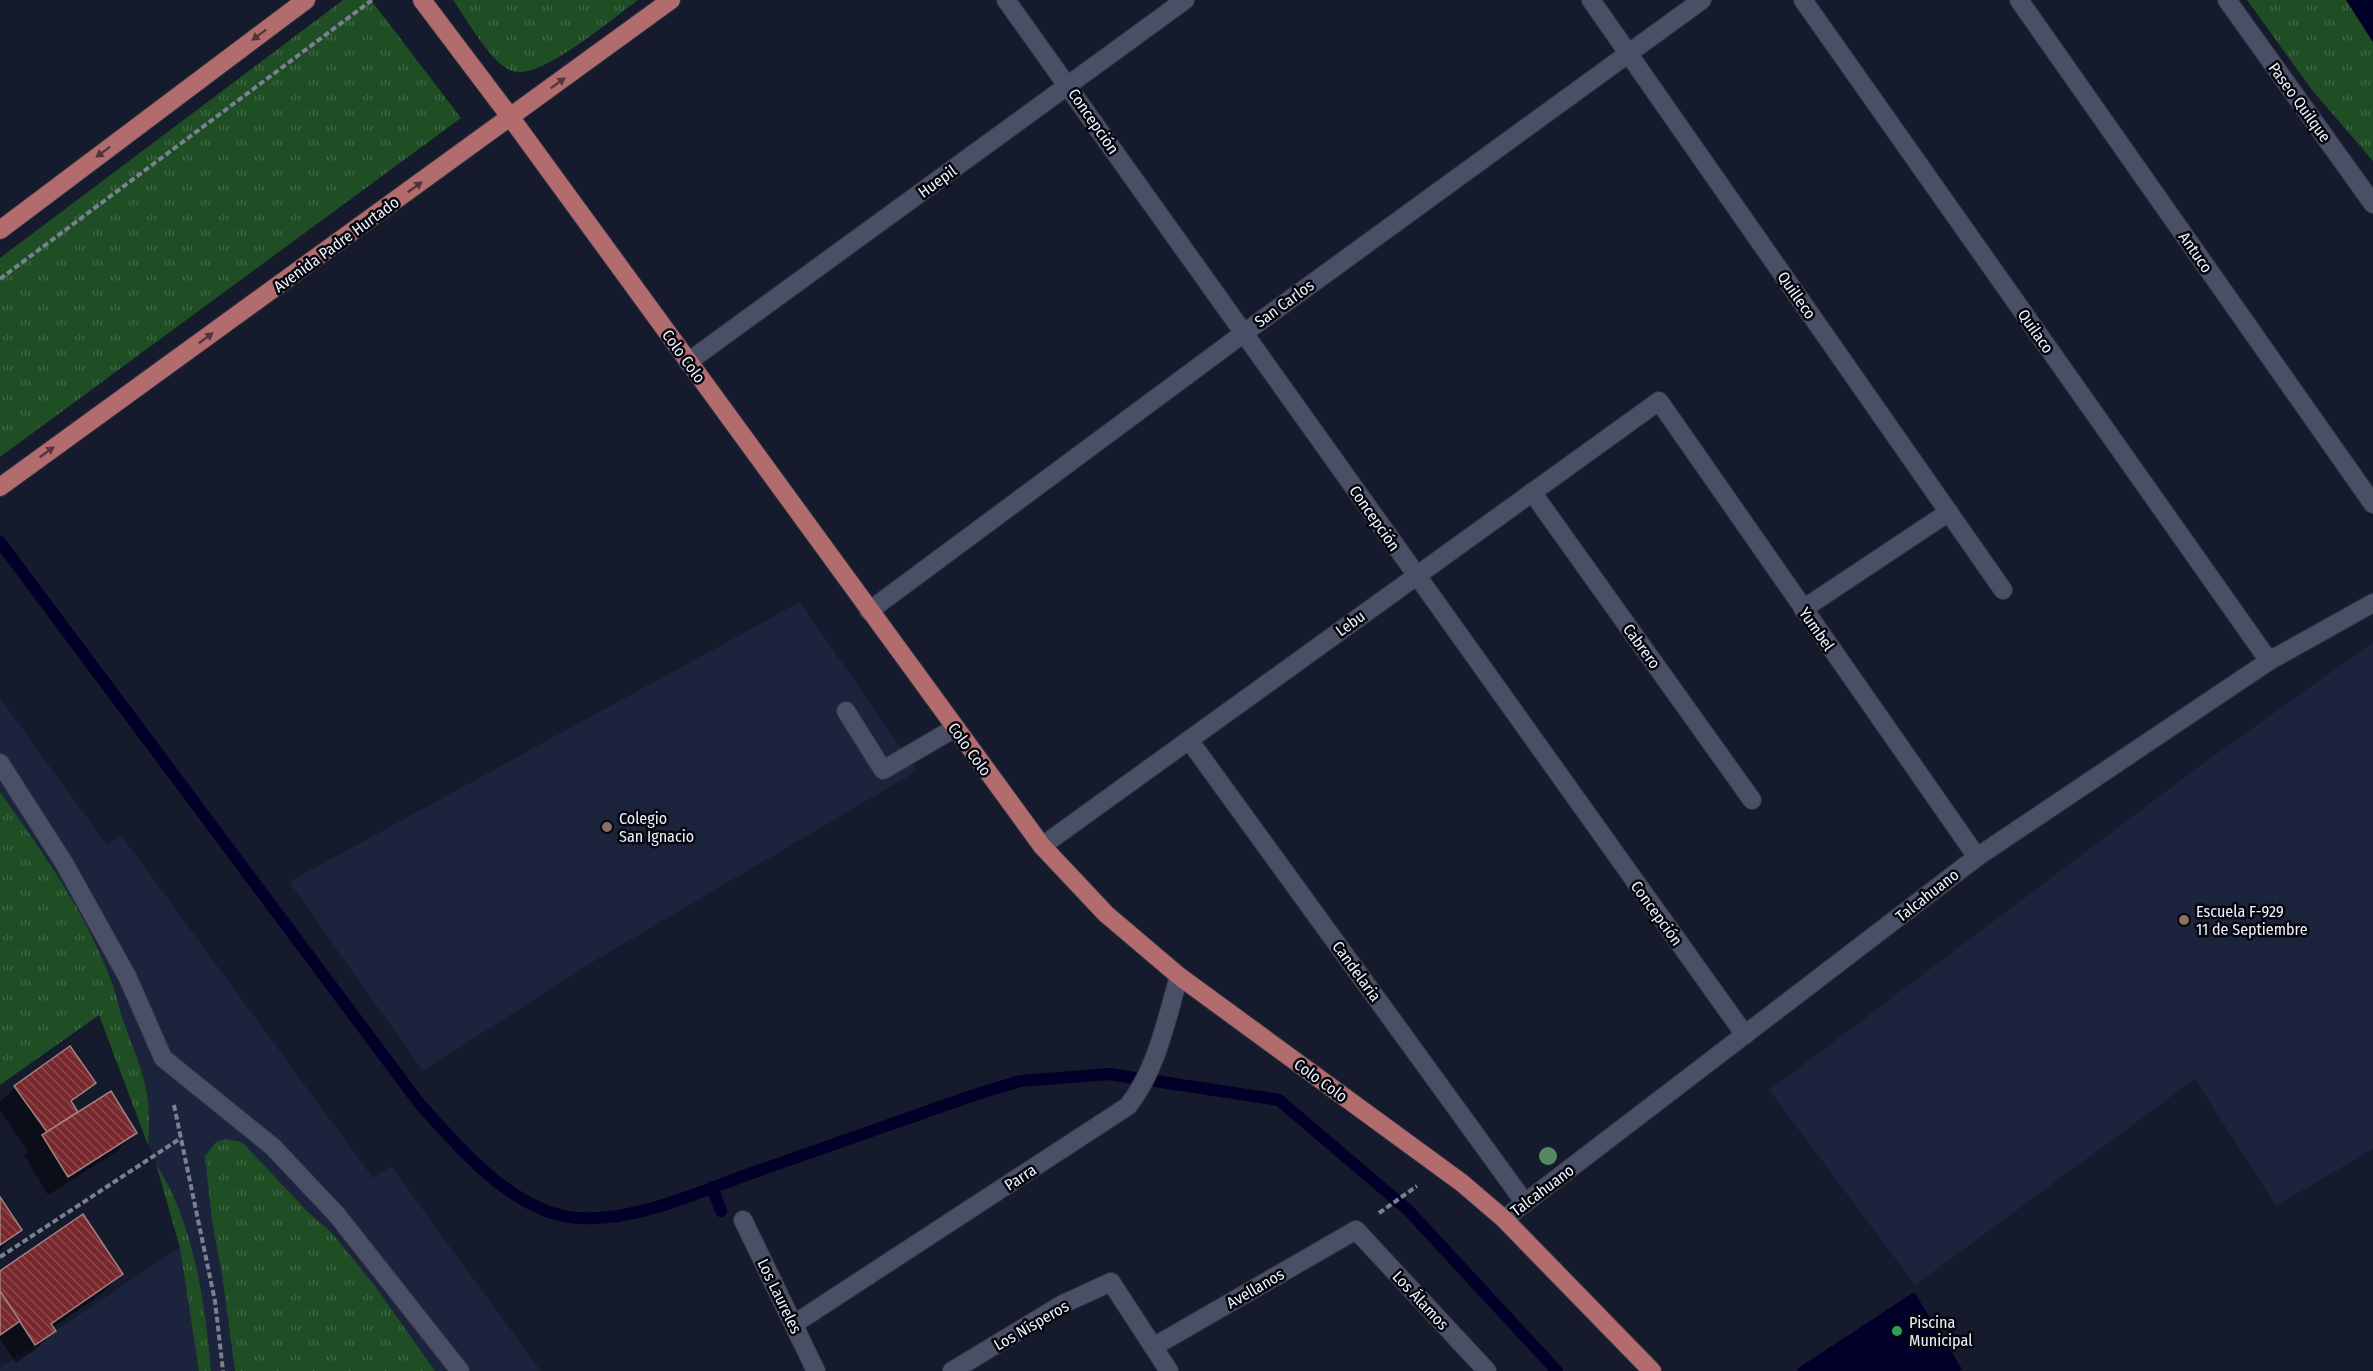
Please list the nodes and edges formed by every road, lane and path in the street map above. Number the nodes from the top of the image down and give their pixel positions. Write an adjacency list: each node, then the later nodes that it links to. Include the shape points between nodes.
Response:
1 (306, 0): 16 (main road, one-way to 16)
2 (372, 0): 17 (path)
3 (422, 0): 14 (main road, Colo Colo)
4 (670, 0): 14 (main road, Avenida Padre Hurtado, one-way to 4)
5 (1006, 0): 13 (street, Concepción)
6 (1185, 0): 13 (street, Huepil)
7 (1591, 0): 12 (street, Quilleco)
8 (1702, 0): 12 (street, San Carlos)
9 (1803, 0): 30 (street, Quilaco)
10 (2019, 0): 23 (street, Antuco)
11 (2227, 0): 15 (street, Paseo Quilque)
12 (1628, 53): 18 (street, San Carlos); 24 (street, Quilleco)
13 (1068, 85): 18 (street, Concepción); 19 (street, Huepil)
14 (511, 118): 19 (main road, Colo Colo); 21 (main road, Avenida Padre Hurtado, one-way to 14)
15 (2373, 204)
16 (0, 230)
17 (0, 279)
18 (1244, 333): 25 (street, Concepción); 29 (street, San Carlos)
19 (688, 362): 29 (main road, Colo Colo)
20 (1659, 401): 22 (street, Lebu); 28 (street, Yumbel)
21 (0, 486)
22 (1532, 492): 25 (street, Lebu); 35 (street, Cabrero)
23 (2373, 504)
24 (1949, 512): 26 (street, Quilleco); 28 (street)
25 (1416, 576): 33 (street, Lebu); 39 (street, Concepción)
26 (2003, 590)
27 (2373, 603): 30 (street, Talcahuano)
28 (1803, 609): 37 (street, Yumbel)
29 (869, 611): 32 (main road, Colo Colo)
30 (2269, 661): 37 (street, Talcahuano)
31 (846, 711): 32 (street, via 883,770)
32 (955, 728): 36 (main road, Colo Colo)
33 (1189, 740): 36 (street, Lebu); 43 (street, Candelaria)
34 (0, 764): 40 (street, via 64,863 128,978)
35 (1752, 800)
36 (1042, 846): 38 (main road, Colo Colo, via 1107,914)
37 (1977, 856): 39 (street, Talcahuano)
38 (1179, 976): 45 (main road, Colo Colo, via 1462,1183); 49 (street, Parra, via 1153,1065 1128,1106)
39 (1744, 1035): 43 (street, Talcahuano)
40 (163, 1058): 41 (path); 52 (street, via 273,1147 337,1215)
41 (182, 1138): 48 (path); 51 (path, via 215,1301)
42 (1406, 1194): 44 (path)
43 (1525, 1203): 45 (street, Talcahuano)
44 (1373, 1217)
45 (1504, 1219): 57 (main road, Colo Colo)
46 (744, 1220): 49 (street, Los Laureles)
47 (1356, 1230): 50 (street, Avellanos); 56 (street, Los Álamos)
48 (0, 1257)
49 (794, 1324): 53 (street, Los Laureles)
50 (1153, 1347): 54 (street, Los Nísperos, via 1112,1282 1063,1304); 55 (street)
51 (223, 1371)
52 (460, 1371)
53 (816, 1371)
54 (952, 1371)
55 (1169, 1371)
56 (1487, 1371)
57 (1652, 1371)

